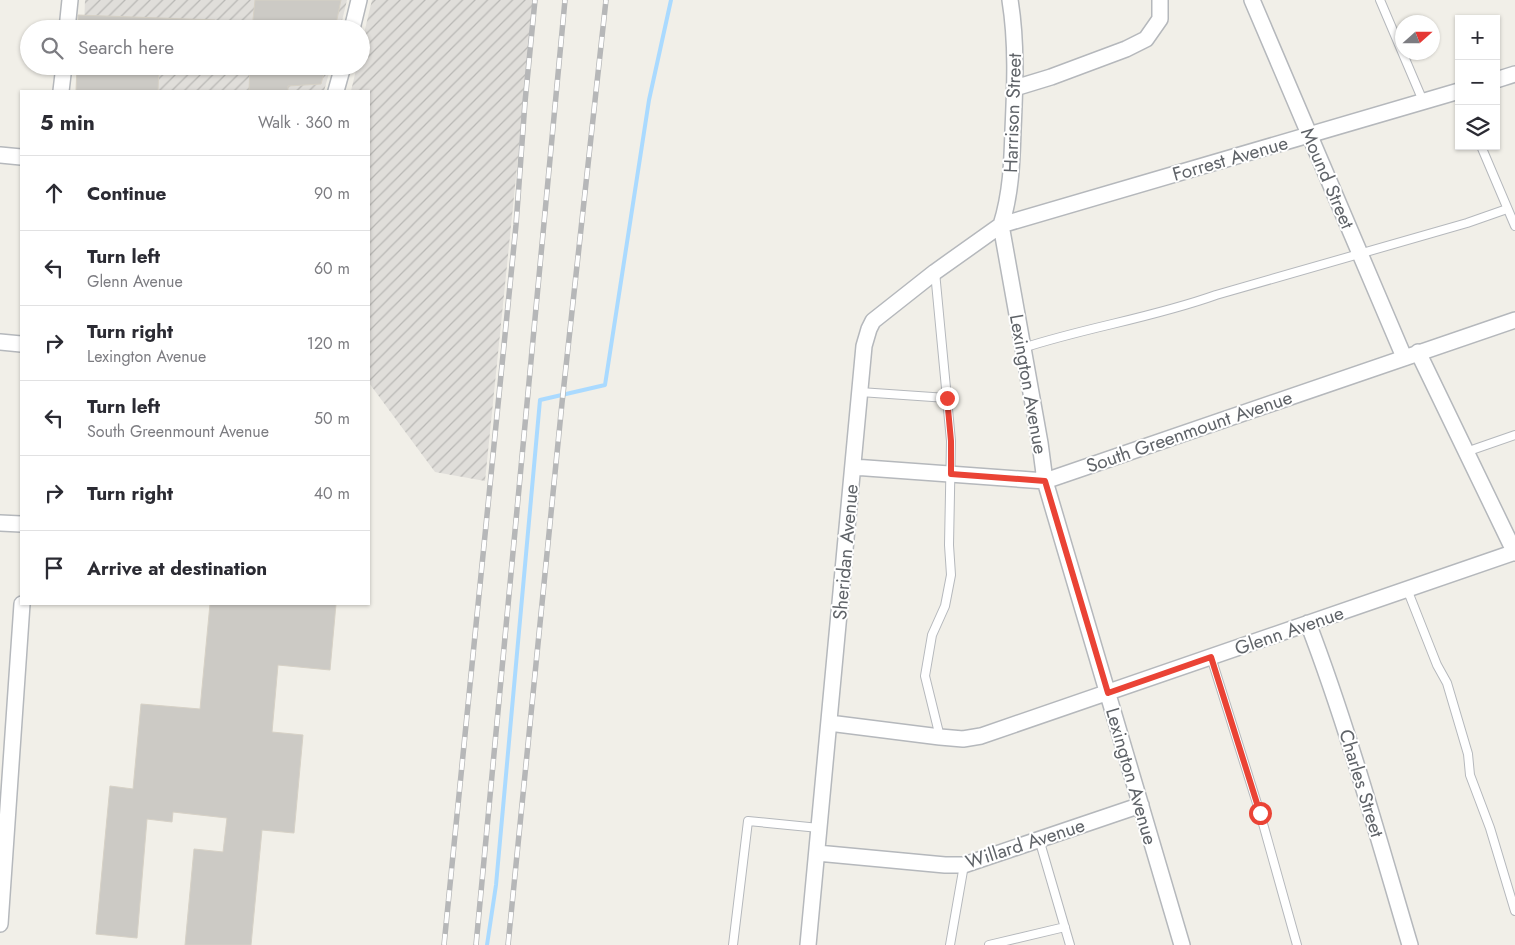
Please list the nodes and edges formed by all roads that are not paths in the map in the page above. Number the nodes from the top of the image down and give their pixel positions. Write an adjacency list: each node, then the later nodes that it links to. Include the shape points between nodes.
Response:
1 (70, 0): 7 (street)
2 (359, 0): 8 (street)
3 (1010, 0): 13 (street, Harrison Street)
4 (1160, 0): 13 (street, via 1160,19 1146,39 1060,74)
5 (1252, 0): 18 (street, Mound Street)
6 (1380, 0): 17 (lane)
7 (68, 20)
8 (354, 20)
9 (1515, 74): 12 (street)
10 (63, 75): 14 (street)
11 (340, 75): 15 (street)
12 (1500, 79)
13 (1015, 88): 23 (street, Harrison Street, via 1009,195)
14 (61, 90)
15 (336, 90)
16 (1455, 92): 17 (street, Forrest Avenue)
17 (1423, 101): 18 (street, Forrest Avenue)
18 (1309, 134): 23 (street, Forrest Avenue); 25 (street, Mound Street)
19 (1483, 150): 22 (lane)
20 (0, 156): 21 (street)
21 (20, 157)
22 (1507, 209): 24 (lane); 25 (lane)
23 (1001, 225): 26 (street, Sheridan Avenue); 30 (street, Lexington Avenue)
24 (1515, 226)
25 (1360, 253): 30 (lane, via 1178,308); 31 (street, Mound Street)
26 (935, 272): 32 (street, Sheridan Avenue, via 873,321 868,329); 33 (lane)
27 (1515, 320): 31 (street, South Greenmount Avenue)
28 (0, 342): 29 (street)
29 (20, 344)
30 (1023, 348): 38 (street, Lexington Avenue)
31 (1411, 355): 35 (street, Mound Street); 38 (street, South Greenmount Avenue)
32 (860, 392): 33 (lane); 36 (street, Sheridan Avenue)
33 (947, 398): 37 (lane)
34 (1515, 435): 35 (lane)
35 (1466, 452): 41 (street, Mound Street)
36 (853, 467): 37 (street, South Greenmount Avenue); 47 (street, Sheridan Avenue)
37 (951, 474): 38 (street, South Greenmount Avenue); 48 (lane, via 951,574 946,606 932,634 925,676)
38 (1045, 481): 46 (street, Lexington Avenue)
39 (0, 522): 40 (street)
40 (20, 524)
41 (1515, 552): 42 (street, Glenn Avenue)
42 (1407, 589): 44 (street, Glenn Avenue); 55 (lane, via 1447,683 1468,754 1470,775)
43 (22, 605): 49 (street)
44 (1308, 623): 45 (street, Glenn Avenue); 65 (street, Charles Street, via 1330,679)
45 (1211, 657): 46 (street, Glenn Avenue); 64 (lane)
46 (1108, 693): 48 (street, Glenn Avenue, via 980,736 964,739); 50 (street, Lexington Avenue)
47 (829, 723): 48 (street, Glenn Avenue); 51 (street, Sheridan Avenue)
48 (940, 737)
49 (6, 742): 56 (street)
50 (1141, 805): 52 (street, Willard Avenue); 63 (street, Lexington Avenue)
51 (819, 828): 53 (street, Sheridan Avenue); 58 (lane, via 748,821)
52 (1039, 838): 54 (street, Willard Avenue); 57 (lane)
53 (817, 853): 54 (street, Willard Avenue); 59 (street, Sheridan Avenue)
54 (964, 865): 60 (lane)
55 (1515, 911)
56 (0, 924)
57 (1065, 927): 61 (lane); 62 (lane)
58 (734, 945)
59 (808, 945)
60 (950, 945)
61 (989, 945)
62 (1070, 945)
63 (1182, 945)
64 (1297, 945)
65 (1410, 945)

